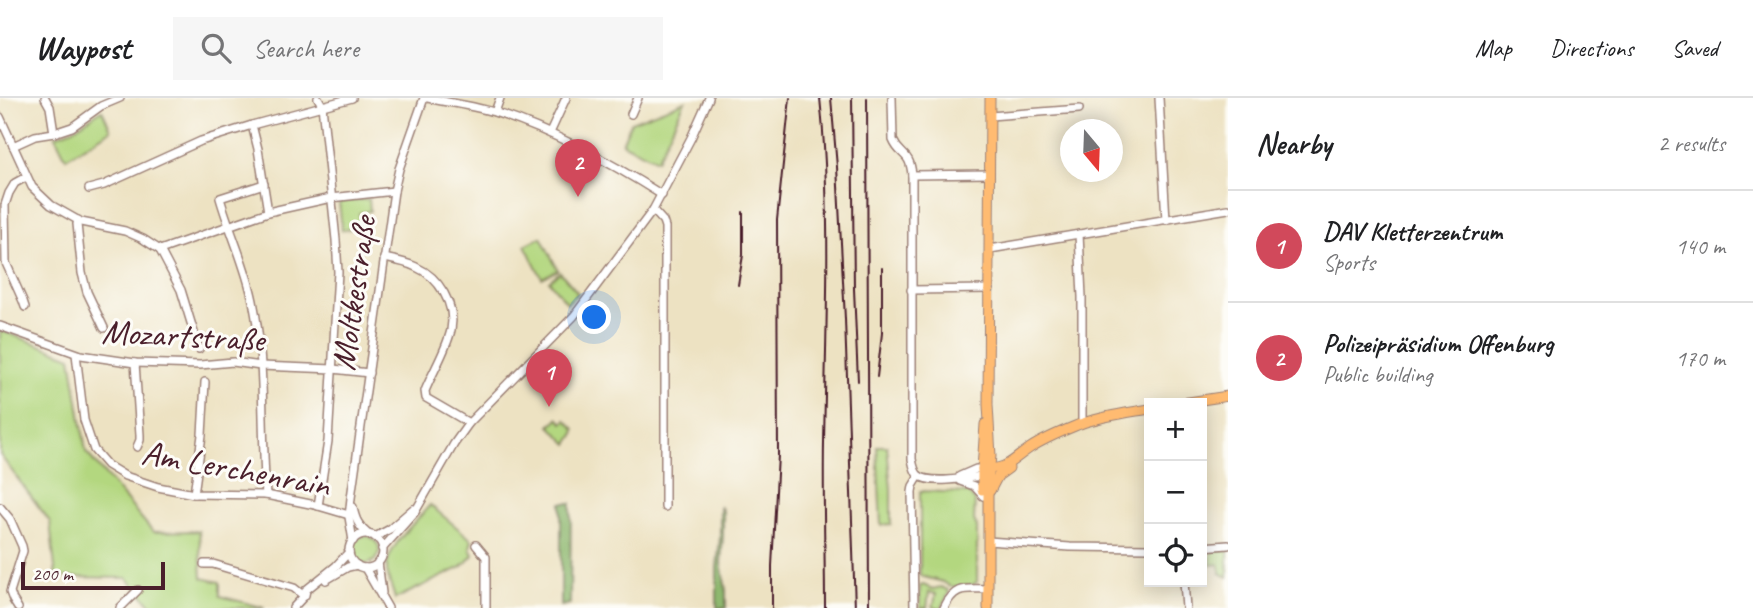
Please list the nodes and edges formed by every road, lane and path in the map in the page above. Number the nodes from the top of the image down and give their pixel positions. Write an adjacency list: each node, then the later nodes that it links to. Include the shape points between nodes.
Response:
1 (45, 98): 19 (street)
2 (120, 98): 19 (street)
3 (352, 98): 12 (street)
4 (426, 98): 14 (street); 27 (street, Moltkestraße)
5 (500, 98): 14 (street)
6 (566, 98): 20 (street)
7 (638, 98): 15 (street)
8 (709, 98): 28 (street)
9 (892, 98): 23 (street, via 893,140 908,158)
10 (990, 98): 16 (main road)
11 (1159, 98): 34 (street)
12 (320, 102): 18 (street); 29 (street)
13 (1079, 109): 16 (street)
14 (495, 112): 20 (street)
15 (631, 114)
16 (990, 116): 22 (main road)
17 (0, 119): 21 (street)
18 (252, 125): 25 (street); 26 (street, via 201,141)
19 (54, 133): 21 (street)
20 (550, 133): 28 (street)
21 (13, 146): 24 (street)
22 (990, 174): 23 (street); 37 (main road)
23 (912, 175): 41 (street)
24 (26, 177): 33 (street, via 51,205); 42 (street, via 15,183 5,205 6,262)
25 (264, 184): 31 (street); 35 (street, via 220,198)
26 (89, 189)
27 (394, 191): 29 (street); 39 (street, Moltkestraße)
28 (662, 195): 32 (street)
29 (331, 198): 31 (street); 49 (street, via 338,272)
30 (1228, 209): 34 (street)
31 (268, 212): 35 (street)
32 (651, 214): 56 (street, via 574,316); 71 (street, via 663,220 665,232)
33 (78, 220): 38 (street, via 125,231); 44 (street, via 82,272)
34 (1166, 220): 36 (street)
35 (228, 226): 38 (street); 48 (street, via 253,300)
36 (1079, 234): 37 (street); 57 (street)
37 (990, 249): 40 (main road)
38 (160, 250): 45 (street, via 181,290)
39 (384, 258): 50 (street, Moltkestraße); 56 (street, via 417,267 435,280 446,296 451,328 426,398)
40 (990, 289): 41 (street); 54 (main road)
41 (911, 290): 62 (street, via 912,459)
42 (25, 307)
43 (0, 326): 46 (street, Mozartstraße)
44 (104, 328)
45 (199, 349)
46 (76, 354): 47 (street, Mozartstraße); 64 (street, Am Lerchenrain, via 84,420 94,450 125,477)
47 (135, 363): 48 (street, Mozartstraße); 58 (street)
48 (261, 366): 49 (street, Mozartstraße); 65 (street)
49 (333, 369): 50 (street, Mozartstraße); 69 (street)
50 (369, 373): 67 (street, Moltkestraße)
51 (205, 382): 64 (street)
52 (1228, 396): 53 (main road)
53 (1207, 399)
54 (988, 405): 59 (main road); 61 (main road, via 983,438)
55 (1144, 410): 57 (main road)
56 (469, 423): 68 (street)
57 (1082, 423): 60 (main road)
58 (137, 447)
59 (991, 456): 60 (main road, via 999,463); 61 (main road)
60 (1014, 461): 61 (main road)
61 (988, 473): 63 (street, via 976,469); 66 (main road)
62 (919, 476): 63 (street); 96 (street, via 912,492)
63 (953, 479): 66 (street, via 971,484)
64 (194, 494): 65 (street, Am Lerchenrain)
65 (265, 495): 69 (street, Am Lerchenrain)
66 (985, 497): 75 (main road)
67 (351, 498): 72 (street, Moltkestraße); 73 (street, Moltkestraße, via 360,528)
68 (419, 503): 73 (street, via 390,529); 80 (street)
69 (318, 506): 72 (street, Am Lerchenrain)
70 (0, 507): 91 (street, via 23,551 10,592)
71 (666, 507)
72 (349, 515): 74 (street, Moltkestraße)
73 (372, 536): 74 (street, via 360,535); 80 (street)
74 (353, 541): 81 (street)
75 (988, 541): 79 (street); 87 (main road)
76 (476, 545): 95 (street, via 486,557)
77 (1228, 545): 78 (street)
78 (1207, 547)
79 (1144, 548)
80 (382, 549): 82 (street)
81 (349, 552): 84 (street); 89 (street, via 306,590)
82 (378, 562): 85 (street); 90 (street)
83 (204, 564): 89 (street, via 294,588)
84 (357, 565): 85 (street); 89 (street, via 331,576)
85 (365, 568): 90 (street)
86 (1184, 587): 99 (street)
87 (988, 589): 97 (street, via 957,590); 98 (main road)
88 (138, 590): 92 (street)
89 (305, 596): 93 (street)
90 (383, 597): 94 (street)
91 (18, 608)
92 (120, 608)
93 (293, 608)
94 (388, 608)
95 (486, 608)
96 (914, 608)
97 (944, 608)
98 (988, 608)
99 (1186, 608)

